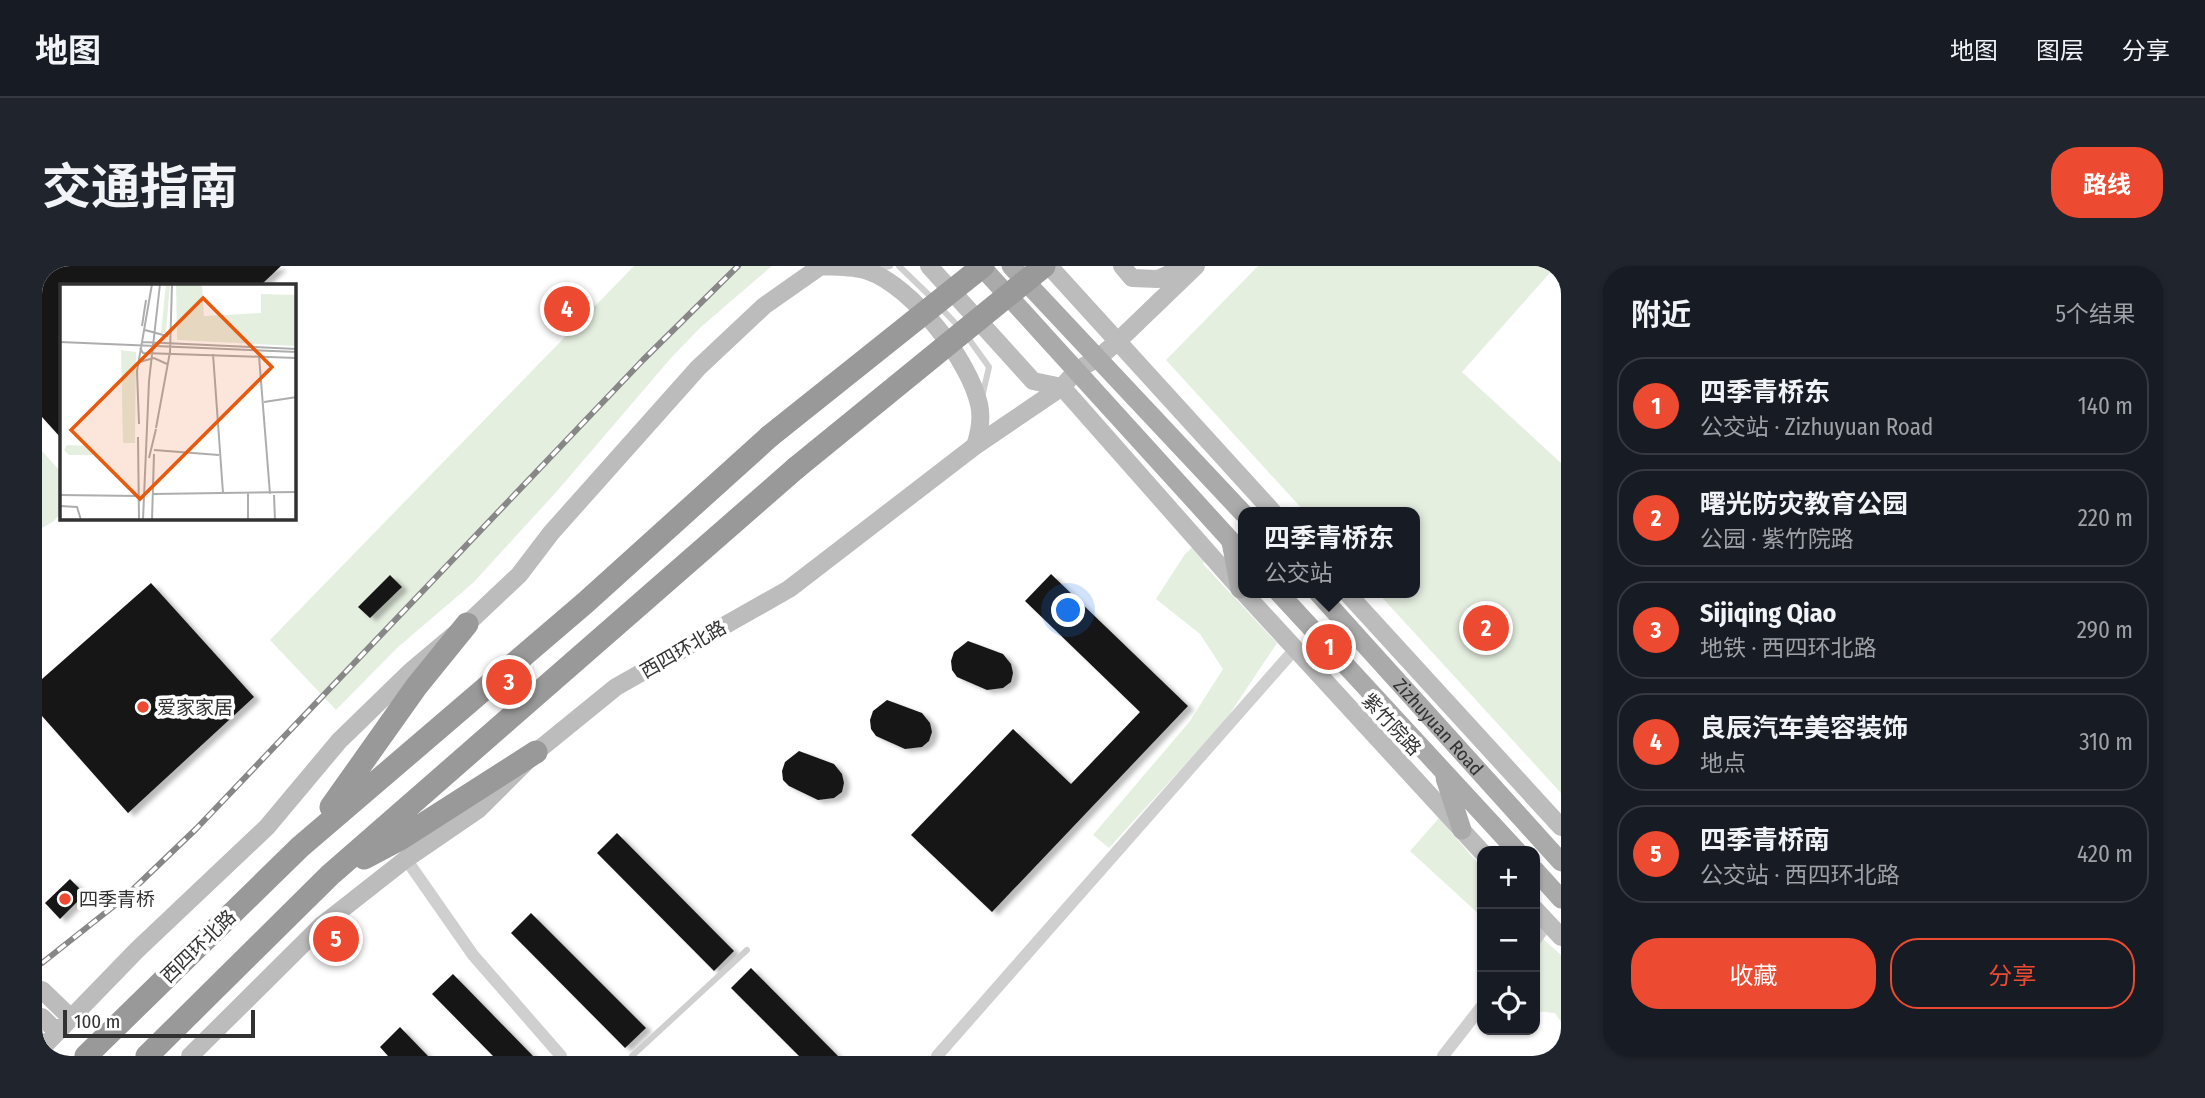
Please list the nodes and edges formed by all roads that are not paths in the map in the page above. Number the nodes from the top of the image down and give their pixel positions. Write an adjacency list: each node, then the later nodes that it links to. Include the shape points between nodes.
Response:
1 (820, 266): 11 (street); 26 (street, 西四环北路, via 764,306 698,368 519,575)
2 (890, 266): 11 (lane)
3 (899, 266): 16 (lane, via 971,341 989,367)
4 (929, 266): 15 (street, via 1034,381)
5 (982, 266): 14 (main road); 32 (highway, 西四环北路, bridge, via 769,436 585,603)
6 (1011, 266): 13 (main road)
7 (1047, 266): 12 (street); 37 (highway, bridge, via 796,468)
8 (1122, 266): 9 (street, via 1132,278 1157,279)
9 (1187, 266)
10 (1196, 266): 12 (street, 西四环北路)
11 (868, 271): 16 (street, via 902,291 937,328 966,371)
12 (1117, 342): 13 (street, 西四环北路); 18 (street)
13 (1098, 358): 14 (street, 西四环北路); 19 (main road)
14 (1077, 370): 15 (street, 西四环北路); 20 (main road)
15 (1062, 387): 17 (street, 西四环北路); 21 (street, 紫竹院路)
16 (980, 405): 17 (street)
17 (975, 446): 28 (street, 西四环北路, via 789,589 616,687)
18 (1268, 507)
19 (1238, 508)
20 (1237, 547)
21 (1238, 586)
22 (1248, 598): 27 (street, 紫竹院路)
23 (1284, 598): 29 (main road, Zizhuyuan Road)
24 (1323, 598): 36 (main road, Zizhuyuan Road)
25 (1351, 598): 30 (street)
26 (467, 624): 32 (highway); 48 (street, 西四环北路, via 339,741 267,827)
27 (1295, 649): 31 (street, 紫竹院路); 56 (street)
28 (536, 752): 35 (street, 西四环北路, via 479,809); 37 (highway, via 400,839)
29 (1443, 770): 31 (main road); 34 (main road, Zizhuyuan Road)
30 (1561, 827)
31 (1462, 830): 33 (street, 紫竹院路)
32 (300, 846): 51 (highway, 西四环北路)
33 (1477, 846)
34 (1512, 846)
35 (406, 859): 53 (street, 西四环北路, via 322,925); 54 (street, via 473,955)
36 (1561, 862)
37 (330, 875): 52 (highway)
38 (1540, 875): 39 (main road)
39 (1561, 898)
40 (1540, 914): 41 (street)
41 (1548, 923): 42 (street); 43 (street)
42 (1540, 933)
43 (1561, 937)
44 (747, 950): 55 (lane)
45 (42, 990): 48 (street)
46 (1477, 1012): 57 (street)
47 (42, 1017): 49 (street)
48 (71, 1018): 49 (street, 西四环北路)
49 (57, 1032): 50 (street, 西四环北路)
50 (42, 1048)
51 (86, 1056)
52 (147, 1056)
53 (190, 1056)
54 (561, 1056)
55 (632, 1056)
56 (937, 1056)
57 (1443, 1056)

